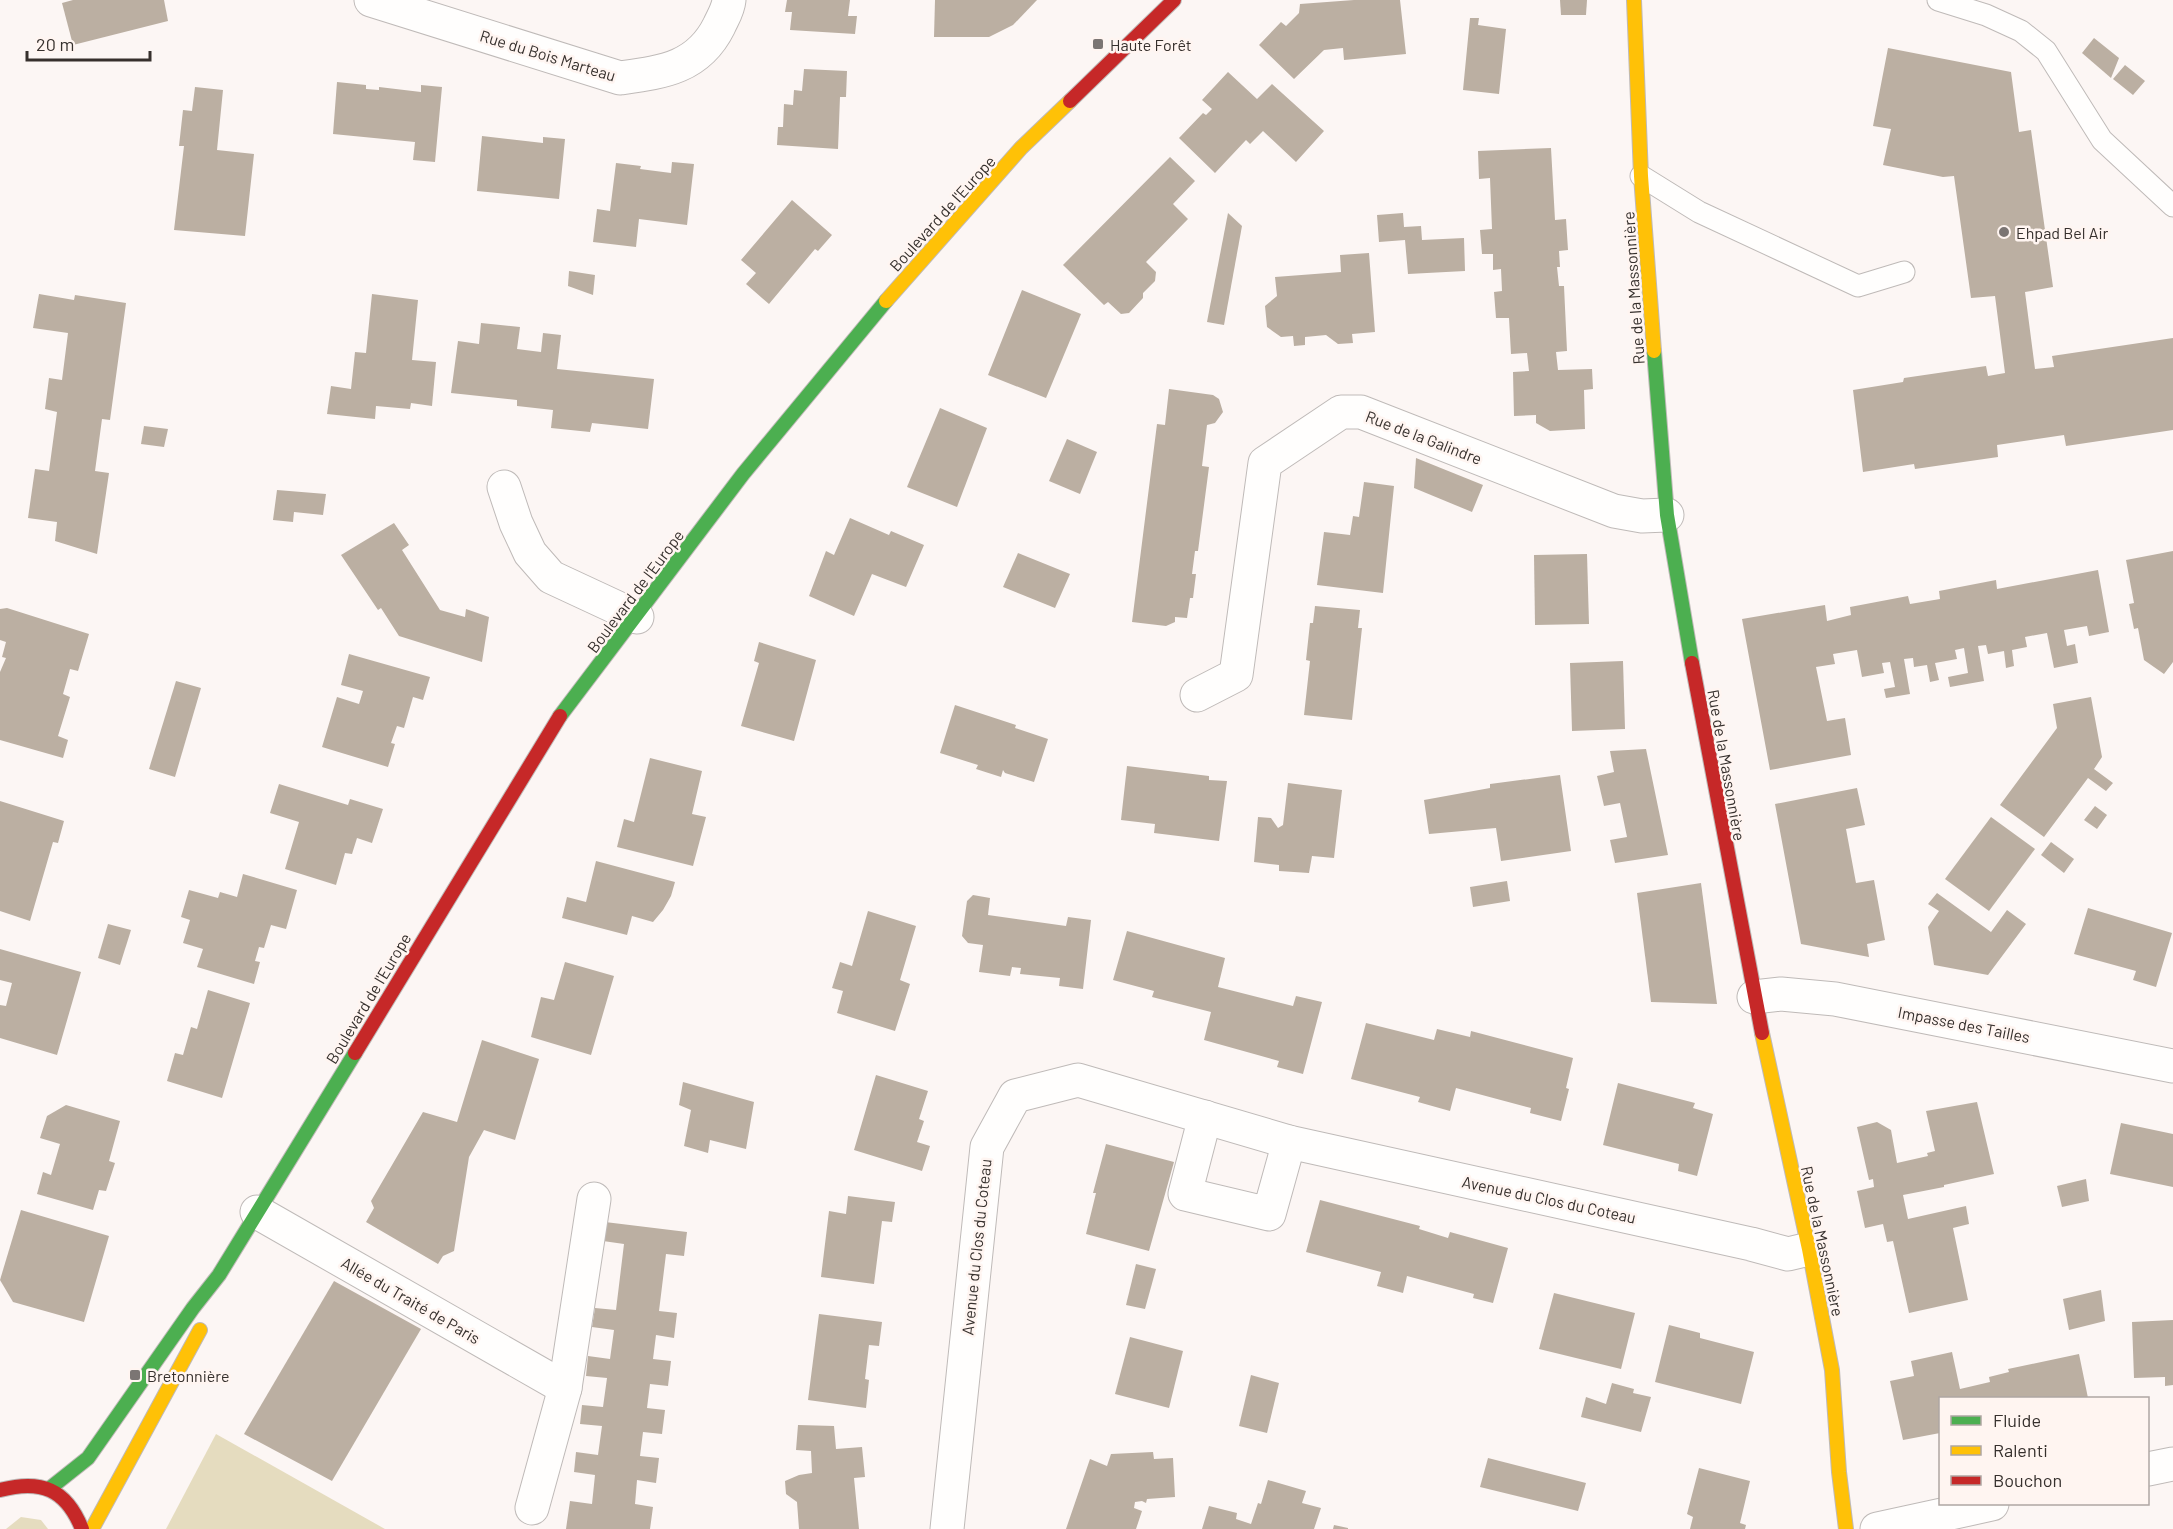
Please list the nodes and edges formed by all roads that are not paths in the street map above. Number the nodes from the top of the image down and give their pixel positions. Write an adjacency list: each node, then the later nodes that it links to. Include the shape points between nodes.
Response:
1 (371, 0): 2 (street, Rue du Bois Marteau, via 620,78 661,72 692,60 714,36)
2 (729, 0)
3 (1174, 0): 11 (street, Boulevard de l'Europe, via 1022,148 933,246 743,474)
4 (1634, 0): 6 (street, Rue de la Massonnière)
5 (1938, 0): 7 (lane, via 2021,31 2046,51 2102,140)
6 (1641, 176): 8 (lane, via 1699,212 1858,286); 10 (street, Rue de la Massonnière)
7 (2173, 206)
8 (1904, 272)
9 (504, 488): 11 (street, via 530,553 551,577)
10 (1667, 515): 12 (street, Rue de la Galindre, via 1614,511 1361,412 1341,412 1265,463 1236,675); 13 (street, Rue de la Massonnière)
11 (637, 617): 18 (street, Boulevard de l'Europe, via 556,722)
12 (1197, 695)
13 (1754, 997): 14 (street, Impasse des Tailles, via 1781,994 1835,999); 19 (street, Rue de la Massonnière)
14 (2173, 1066)
15 (1205, 1117): 16 (street, Avenue du Clos du Coteau); 16 (street, via 1185,1194 1269,1214); 30 (street, Avenue du Clos du Coteau, via 1078,1080 1015,1096 987,1147)
16 (1289, 1142): 19 (street, Avenue du Clos du Coteau, via 1788,1254)
17 (594, 1198): 21 (street)
18 (257, 1212): 20 (street, Boulevard de l'Europe); 21 (street, Allée du Traité de Paris)
19 (1809, 1249): 31 (street, Rue de la Massonnière, via 1832,1370)
20 (219, 1275): 24 (street, Boulevard de l'Europe, via 88,1458); 29 (street, Boulevard de l'Europe, via 208,1313)
21 (565, 1388): 27 (street)
22 (2173, 1464): 23 (street)
23 (2149, 1469)
24 (49, 1489): 25 (street, via 28,1484); 28 (street, via 70,1506)
25 (0, 1490)
26 (1983, 1505): 32 (street)
27 (532, 1508)
28 (82, 1529)
29 (92, 1529)
30 (947, 1529)
31 (1846, 1529)
32 (1877, 1529)

